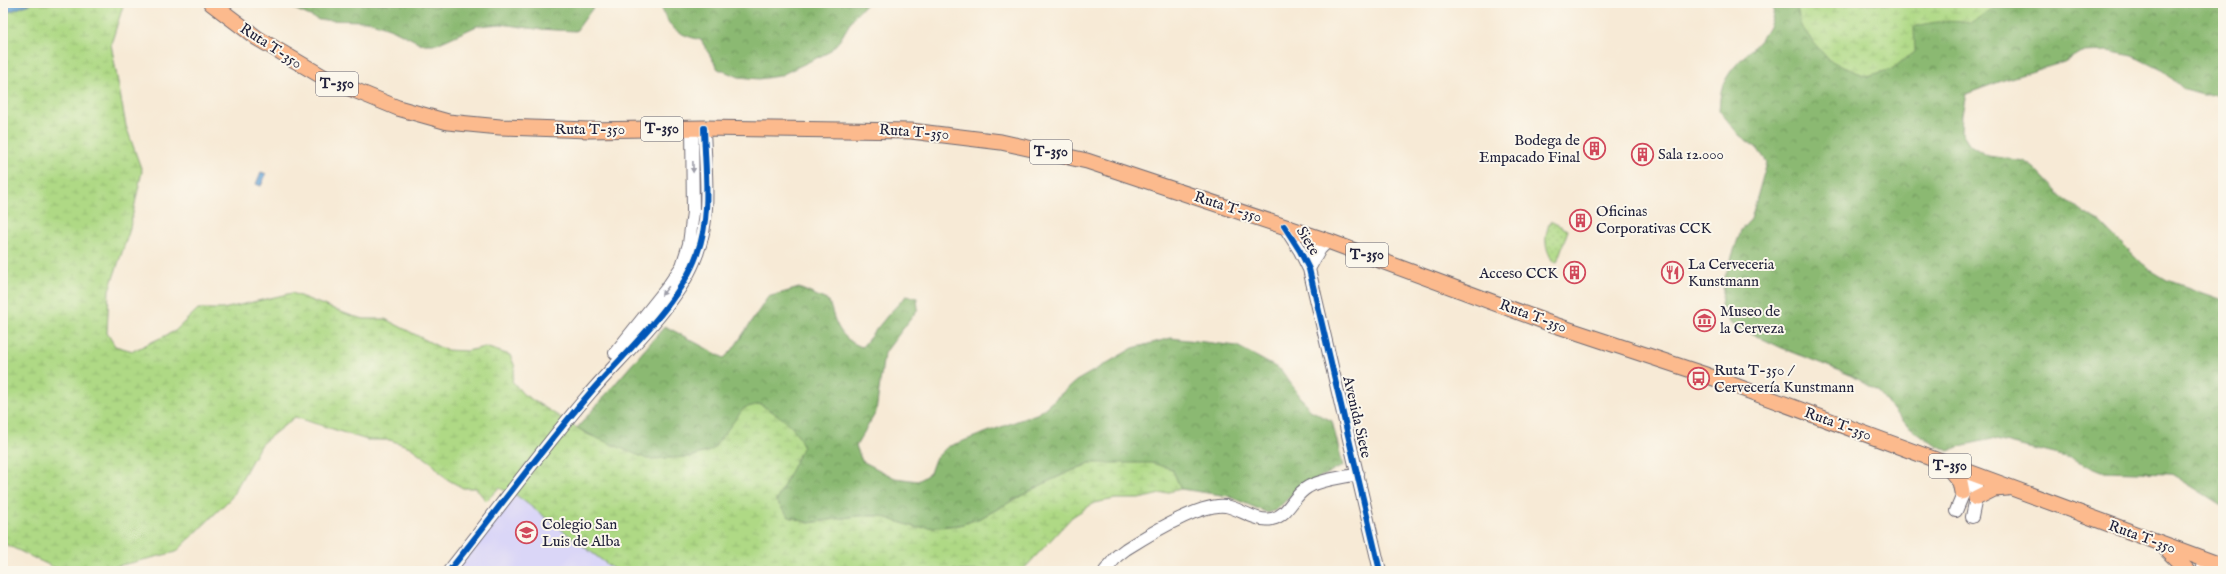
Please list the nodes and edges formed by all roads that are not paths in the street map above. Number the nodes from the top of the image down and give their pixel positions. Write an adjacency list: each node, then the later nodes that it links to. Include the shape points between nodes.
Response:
1 (211, 3): 2 (main road, Ruta T-350 / T-350, via 257,38 307,69 373,99 423,116 469,125 500,127 589,130)
2 (698, 128): 3 (main road, Ruta T-350 / T-350, via 879,130 943,134 1001,142 1087,161); 17 (street, via 705,218 701,242 693,264 675,295 590,393)
3 (1284, 226): 4 (main road, Ruta T-350 / T-350); 5 (street, Siete)
4 (1328, 241): 5 (street, Siete, via 1320,249); 6 (main road, Ruta T-350 / T-350, via 1546,322 1703,374)
5 (1309, 269): 7 (street, Avenida Siete)
6 (1945, 464): 8 (main road, Ruta T-350 / T-350); 10 (main road, via 1960,482)
7 (1358, 474): 18 (street, via 1309,486 1282,514 1273,518 1262,519 1225,506 1210,507 1188,515 1126,549); 19 (street, Avenida Siete)
8 (1975, 475): 9 (main road, Ruta T-350 / T-350); 10 (street); 11 (street)
9 (2011, 489): 11 (main road, via 1994,489); 14 (main road, Ruta T-350 / T-350)
10 (1962, 492): 12 (street)
11 (1976, 498): 13 (street)
12 (1956, 511)
13 (1972, 517)
14 (2159, 544): 15 (main road, Ruta T-350 / T-350); 20 (main road, via 2176,557)
15 (2204, 565): 16 (main road, Ruta T-350 / T-350)
16 (2223, 566)
17 (449, 571)
18 (1105, 571)
19 (1380, 571)
20 (2188, 571)

